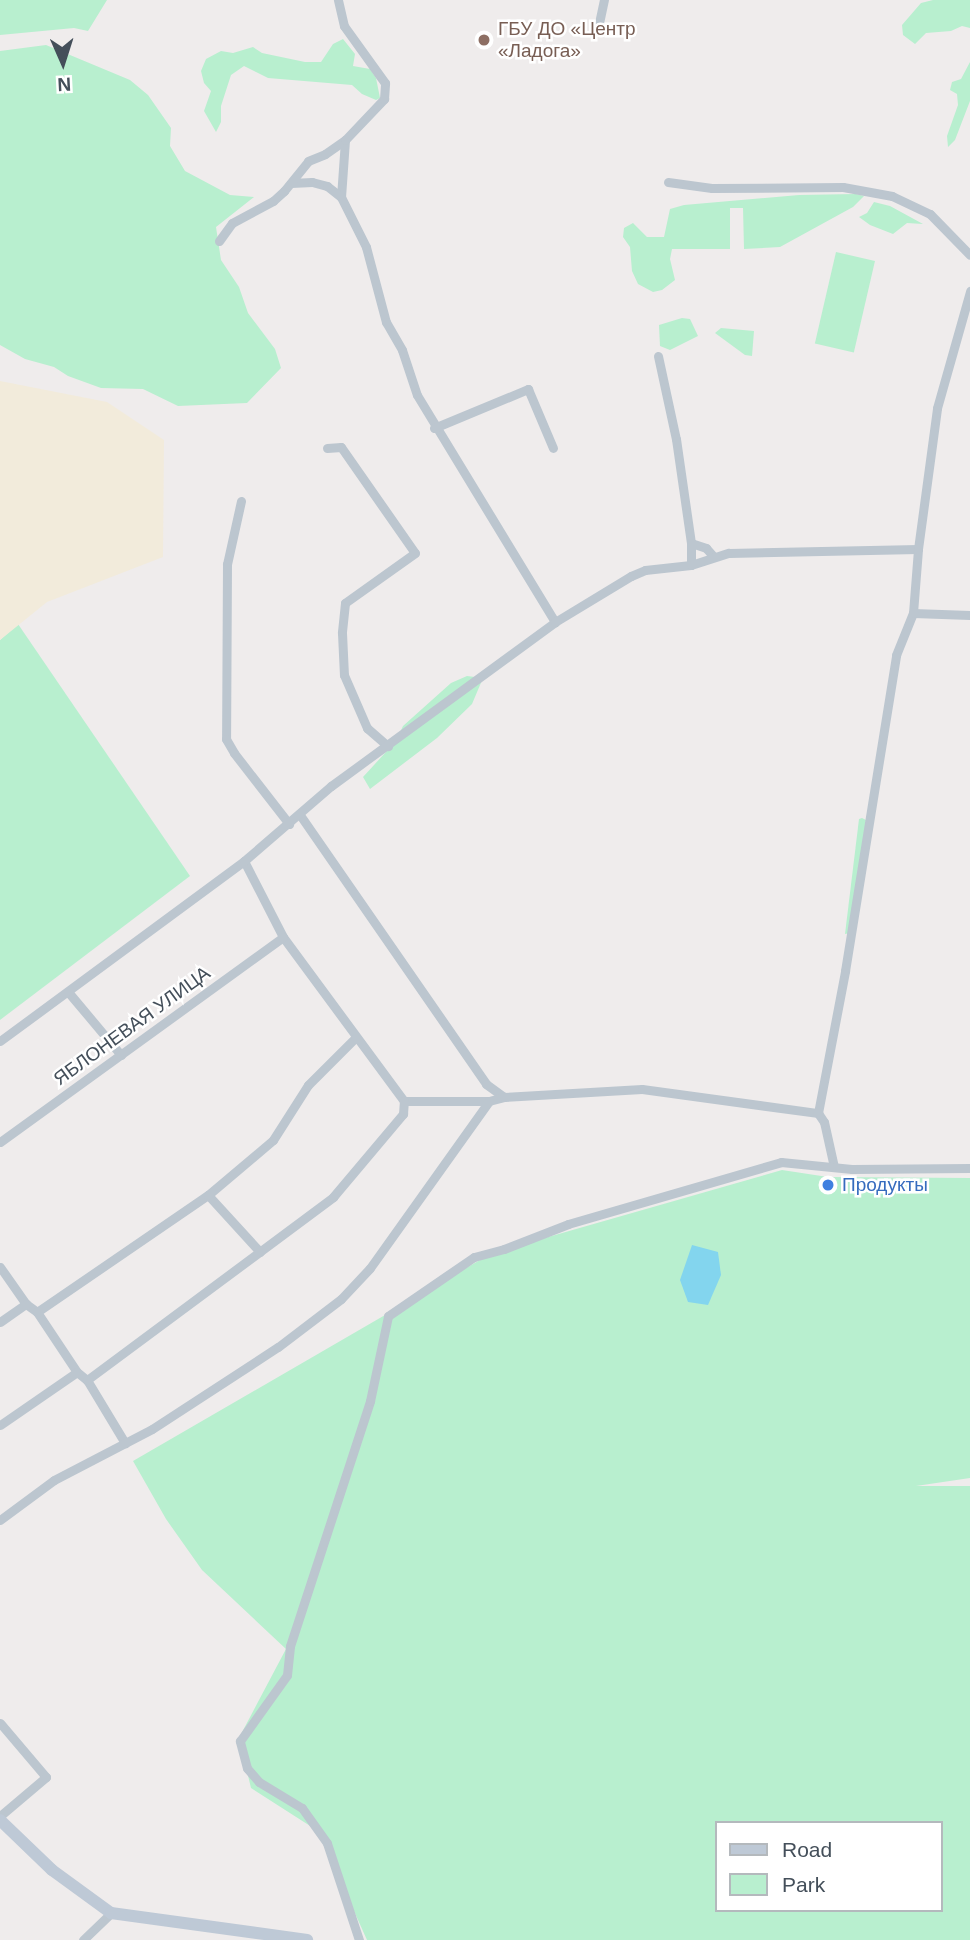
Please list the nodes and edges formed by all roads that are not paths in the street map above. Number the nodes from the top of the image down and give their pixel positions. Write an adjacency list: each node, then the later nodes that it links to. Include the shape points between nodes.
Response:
1 (338, 0): 4 (street, via 344,26 379,72 386,91 384,99)
2 (604, 0): 3 (street)
3 (599, 23)
4 (345, 140): 6 (street, via 308,161); 7 (street)
5 (668, 182): 9 (street, via 712,188 843,187 881,193 930,214)
6 (292, 183): 7 (street, via 327,186); 8 (street, via 272,201 232,223)
7 (341, 197): 12 (street, via 366,247 386,322)
8 (219, 241)
9 (970, 255)
10 (970, 290): 17 (street, via 937,408)
11 (658, 356): 16 (street)
12 (435, 428): 14 (street, via 528,389); 22 (street)
13 (327, 448): 23 (street, via 341,447 415,553 345,603 344,675 367,728)
14 (553, 448)
15 (241, 501): 25 (street, via 227,564 226,739)
16 (691, 543): 18 (street, via 706,548); 19 (street)
17 (918, 548): 18 (street, via 754,551); 20 (street)
18 (714, 557): 19 (street)
19 (691, 565): 22 (street, via 645,570)
20 (913, 613): 21 (street); 35 (street, via 896,655)
21 (970, 615)
22 (555, 622): 23 (street)
23 (388, 746): 24 (street, via 331,786)
24 (300, 815): 25 (street); 32 (street, via 486,1084)
25 (289, 824): 26 (street)
26 (244, 861): 27 (street); 28 (street)
27 (283, 937): 29 (street); 31 (street, ЯБЛОНЕВАЯ УЛИЦА)
28 (68, 993): 30 (street); 31 (street)
29 (355, 1038): 33 (street); 39 (street, via 307,1085 273,1140)
30 (0, 1041)
31 (121, 1055): 36 (street, ЯБЛОНЕВАЯ УЛИЦА)
32 (504, 1097): 34 (street); 35 (street, via 642,1089)
33 (404, 1101): 34 (street); 40 (street, via 403,1114 332,1197)
34 (489, 1101): 48 (street, via 370,1268 341,1299 278,1347)
35 (818, 1113): 37 (street)
36 (0, 1142)
37 (834, 1167): 38 (street); 55 (street, via 780,1162 568,1224 474,1257 388,1316 370,1401 290,1646 287,1675 240,1741 247,1769 259,1782 302,1808 327,1843)
38 (970, 1168)
39 (208, 1195): 40 (street); 43 (street)
40 (260, 1252): 46 (street)
41 (0, 1267): 42 (street)
42 (26, 1304): 43 (street); 44 (street)
43 (37, 1312): 45 (street)
44 (0, 1322)
45 (77, 1372): 46 (street); 47 (street)
46 (87, 1380): 48 (street)
47 (0, 1425)
48 (125, 1443): 49 (street, via 54,1480)
49 (0, 1520)
50 (0, 1723): 51 (street, via 46,1777)
51 (0, 1818): 52 (street, via 52,1870)
52 (111, 1913): 53 (street); 54 (street)
53 (83, 1940)
54 (307, 1940)
55 (359, 1940)

